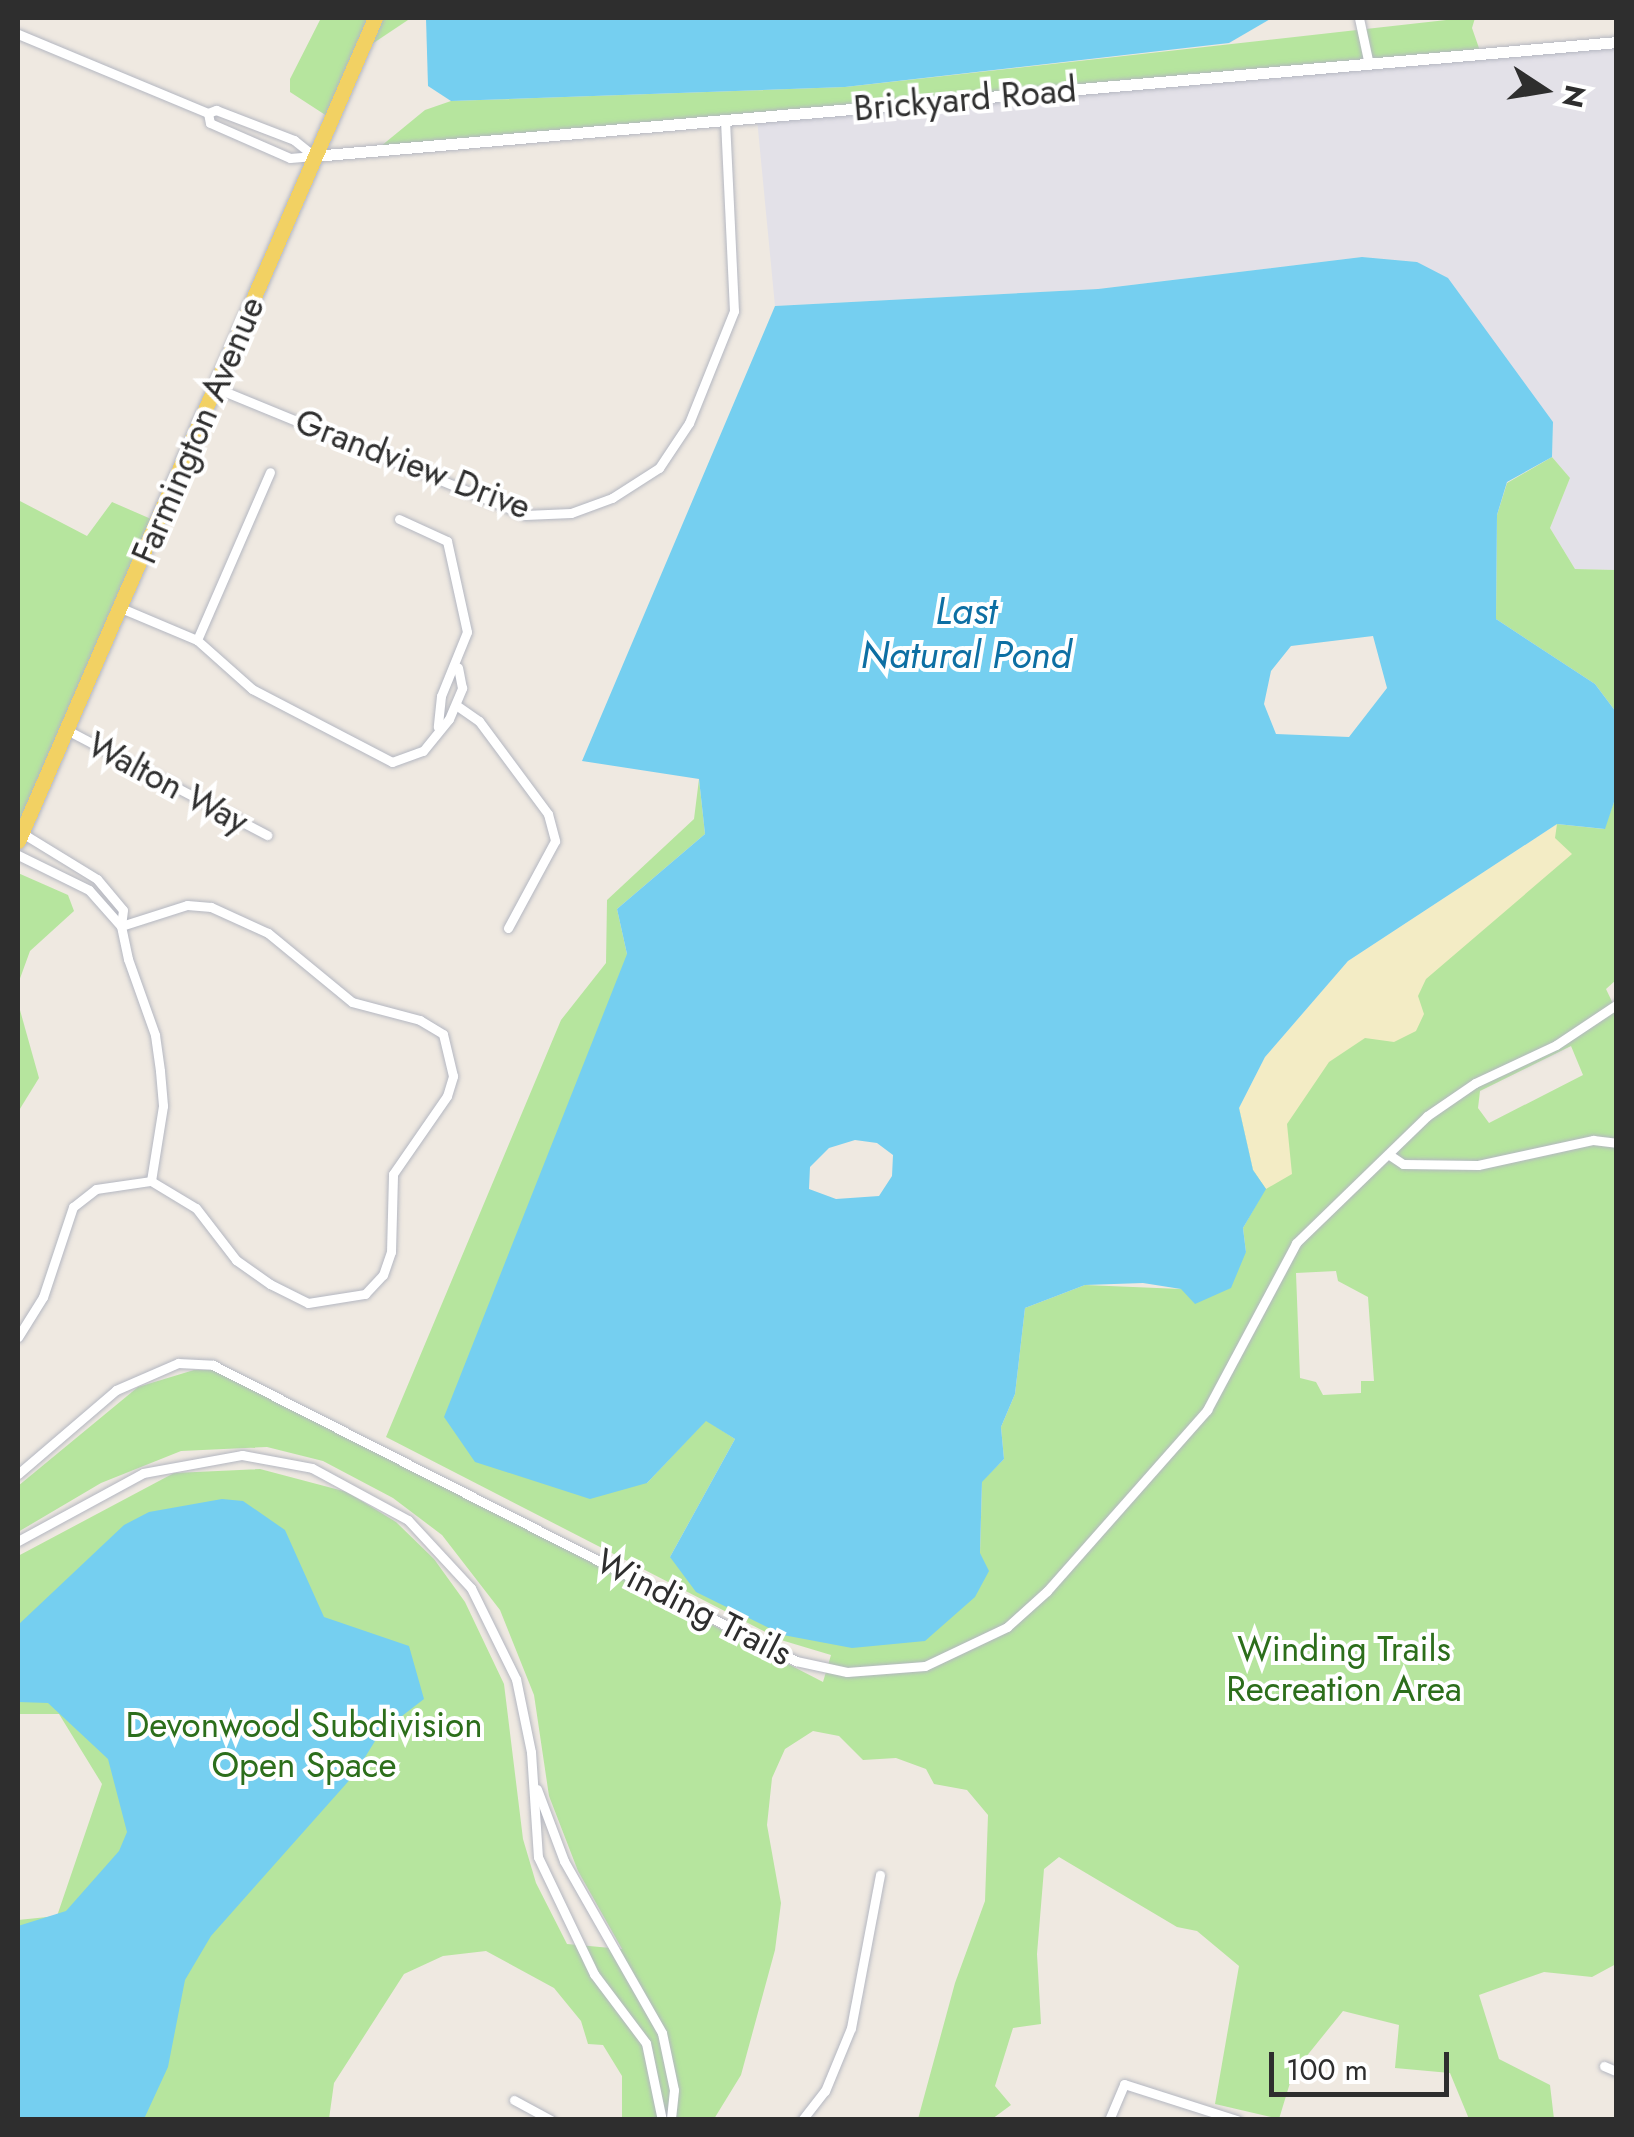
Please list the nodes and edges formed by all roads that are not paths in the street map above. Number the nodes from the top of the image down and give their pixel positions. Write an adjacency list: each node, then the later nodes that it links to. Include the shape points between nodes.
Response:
1 (375, 18): 8 (main road, Farmington Avenue)
2 (1360, 18): 5 (street)
3 (18, 34): 6 (street)
4 (1616, 42): 5 (street, Brickyard Road)
5 (1368, 60): 7 (street, Brickyard Road)
6 (208, 114): 8 (street, via 216,110 294,140); 8 (street, via 210,123 290,158)
7 (724, 122): 8 (street, Brickyard Road); 9 (street, Grandview Drive, via 734,311 689,423 659,468 612,498 571,513 526,515)
8 (314, 156): 9 (main road, Farmington Avenue)
9 (216, 388): 12 (main road, Farmington Avenue)
10 (270, 472): 13 (street)
11 (399, 519): 14 (street, via 447,541 467,632)
12 (121, 608): 13 (street); 17 (main road, Farmington Avenue)
13 (197, 640): 16 (street, via 252,689 392,762 423,751)
14 (458, 667): 15 (street, via 462,688); 16 (street, via 441,696)
15 (456, 705): 16 (street); 22 (street, via 479,721 548,814 555,841)
16 (438, 727)
17 (69, 732): 18 (street, Walton Way); 19 (main road, Farmington Avenue)
18 (267, 835)
19 (20, 837): 21 (street, via 112,892 123,910)
20 (18, 854): 21 (street, via 89,890)
21 (120, 926): 26 (street, via 158,1052 163,1106); 26 (street, via 187,906 239,917 352,1002 420,1020 442,1034 453,1076 447,1096 392,1174 391,1252 383,1275 365,1294 308,1303 270,1284 236,1260 196,1208)
22 (508, 928)
23 (1616, 1005): 25 (street, Winding Trails, via 1556,1045 1444,1102)
24 (1616, 1144): 25 (street, via 1593,1140 1478,1165 1403,1164)
25 (1390, 1156): 28 (street, Winding Trails, via 1296,1243 1207,1410 1048,1591 1007,1627 925,1666 846,1672 796,1661 213,1365 178,1363 116,1390)
26 (151, 1182): 27 (street, via 96,1188 73,1207 43,1298)
27 (18, 1338)
28 (18, 1474)
29 (18, 1542): 30 (street, via 120,1482 198,1459 278,1459 352,1484 408,1520 470,1588 516,1679)
30 (535, 1781): 36 (street, via 538,1857 594,1974 646,2043); 37 (street, via 564,1861 662,2033 674,2090)
31 (880, 1875): 38 (street, via 851,2028 825,2091)
32 (1604, 2066): 33 (street)
33 (1616, 2071)
34 (514, 2100): 35 (street)
35 (551, 2120)
36 (662, 2120)
37 (671, 2120)
38 (802, 2120)
39 (1109, 2120): 40 (street, via 1124,2084)
40 (1238, 2120)

